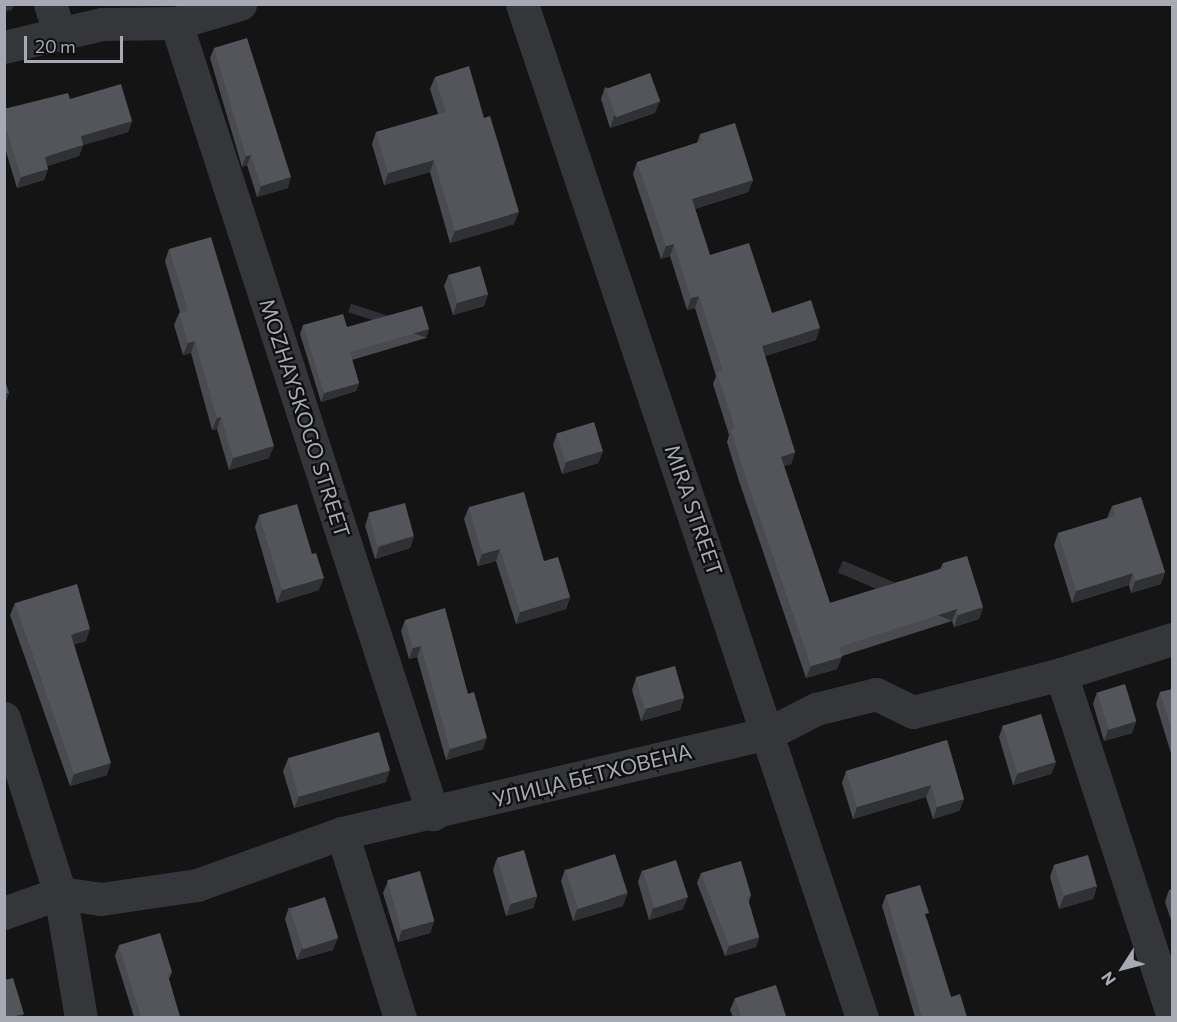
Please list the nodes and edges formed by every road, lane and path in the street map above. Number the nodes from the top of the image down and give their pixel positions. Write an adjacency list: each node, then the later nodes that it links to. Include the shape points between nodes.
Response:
1 (240, 4): 4 (street)
2 (522, 4): 9 (street, MIRA STREET)
3 (55, 19): 4 (street, via 102,24); 5 (street)
4 (176, 23): 10 (street, MOZHAYSKOGO STREET)
5 (4, 48)
6 (1173, 639): 7 (street, УЛИЦА БЕТХОВЕНА)
7 (1061, 674): 9 (street, УЛИЦА БЕТХОВЕНА, via 913,712 876,694 816,709); 14 (street)
8 (4, 718): 12 (street)
9 (769, 733): 10 (street, УЛИЦА БЕТХОВЕНА); 17 (street, MIRA STREET)
10 (433, 814): 11 (street, УЛИЦА БЕТХОВЕНА)
11 (342, 833): 12 (street, УЛИЦА БЕТХОВЕНА, via 197,885 101,898); 16 (street)
12 (60, 893): 13 (street, УЛИЦА БЕТХОВЕНА); 15 (street)
13 (4, 912)
14 (1173, 1014)
15 (81, 1017)
16 (400, 1017)
17 (862, 1017)

